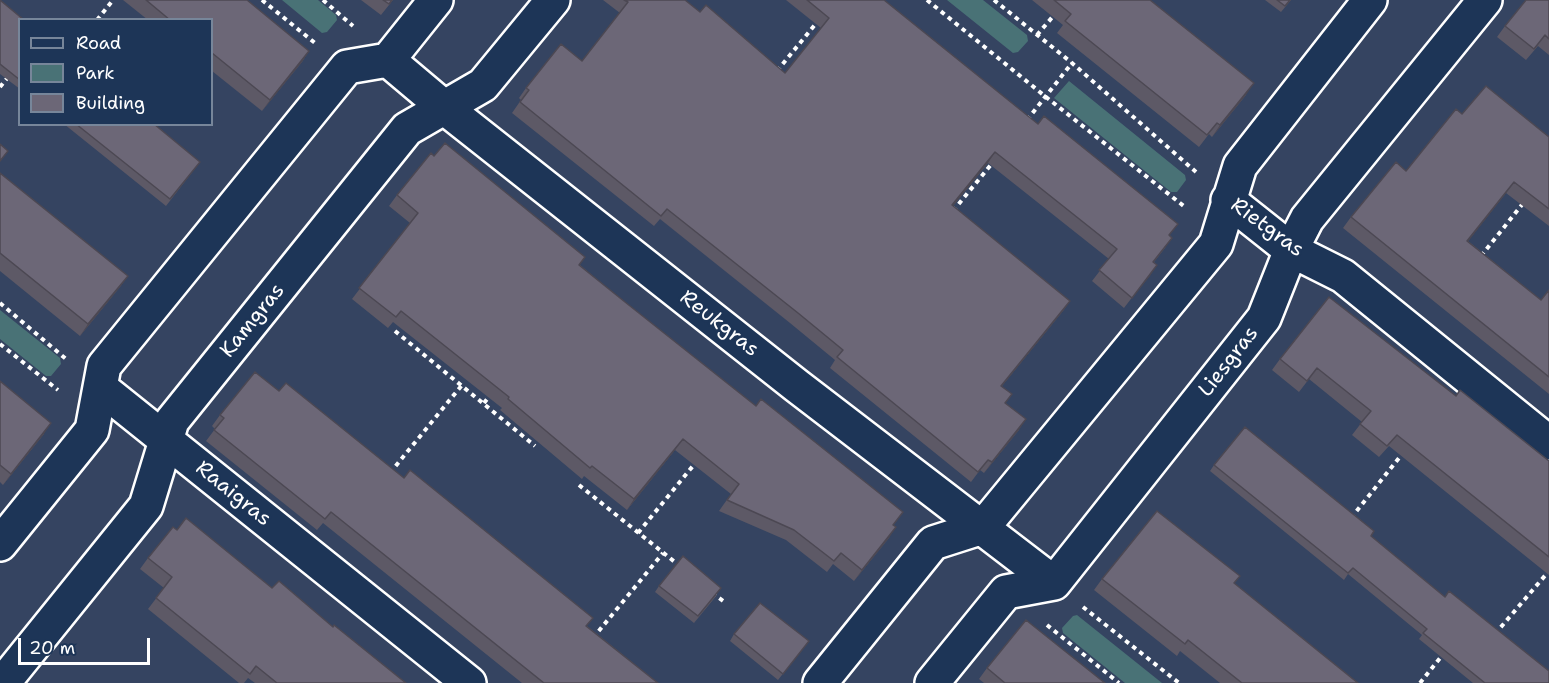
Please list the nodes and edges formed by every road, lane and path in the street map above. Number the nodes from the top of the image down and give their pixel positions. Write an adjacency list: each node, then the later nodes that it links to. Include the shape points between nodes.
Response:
1 (113, 0): 11 (path)
2 (262, 0): 15 (path)
3 (436, 0): 13 (street)
4 (553, 0): 20 (street, Kamgras, via 483,86)
5 (927, 0): 19 (path)
6 (994, 0): 12 (path, Rietgras)
7 (1370, 0): 24 (street, via 1240,166)
8 (1485, 0): 27 (street, Liesgras, via 1307,219)
9 (1059, 9): 12 (path)
10 (821, 17): 17 (path)
11 (99, 18)
12 (1037, 35): 14 (path, Rietgras)
13 (388, 60): 15 (street); 20 (street, Reukgras)
14 (1072, 63): 19 (path); 24 (path, Rietgras)
15 (346, 67): 34 (street, via 104,366)
16 (13, 71): 18 (path)
17 (772, 78)
18 (0, 87)
19 (1046, 97): 21 (path); 26 (path)
20 (445, 108): 36 (street, Kamgras, via 407,129 172,421); 44 (street, Reukgras, via 797,386)
21 (1023, 125)
22 (1001, 152): 25 (path)
23 (1531, 193): 28 (path)
24 (1228, 200): 26 (street); 27 (street, Rietgras)
25 (948, 217)
26 (1218, 233): 44 (street, via 1216,244)
27 (1291, 250): 37 (street, Rietgras, via 1343,276); 50 (street, Liesgras, via 1264,318)
28 (1474, 265)
29 (0, 303): 34 (path)
30 (395, 330): 32 (path)
31 (0, 344): 34 (path)
32 (462, 385): 35 (path); 41 (path)
33 (498, 385): 35 (path)
34 (98, 403): 36 (street, Raaigras); 46 (street, via 92,430)
35 (484, 403): 38 (path)
36 (166, 440): 57 (street, Kamgras, via 146,506); 58 (street, Raaigras)
37 (1549, 443)
38 (535, 446)
39 (1407, 448): 43 (path)
40 (698, 459): 45 (path)
41 (386, 478)
42 (579, 485): 45 (path)
43 (1349, 520)
44 (983, 527): 50 (street, Reukgras); 59 (street, via 933,543)
45 (638, 533): 47 (path)
46 (0, 544)
47 (663, 553): 49 (path); 55 (path)
48 (1549, 571): 54 (path)
49 (690, 574)
50 (1054, 583): 52 (street); 62 (path)
51 (708, 589): 53 (path)
52 (1006, 592): 60 (street); 61 (path)
53 (726, 603)
54 (1492, 638)
55 (587, 646)
56 (1449, 647): 63 (path)
57 (3, 683)
58 (469, 683)
59 (820, 683)
60 (932, 683)
61 (1119, 683)
62 (1179, 683)
63 (1420, 683)

